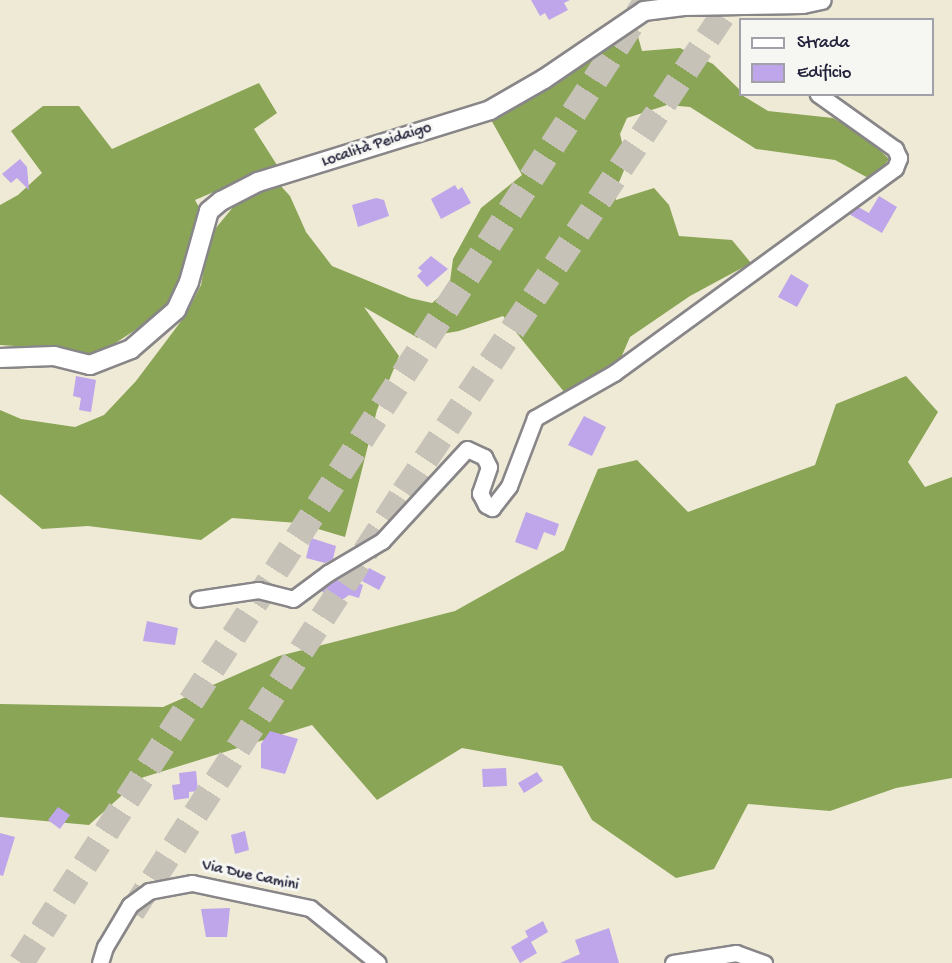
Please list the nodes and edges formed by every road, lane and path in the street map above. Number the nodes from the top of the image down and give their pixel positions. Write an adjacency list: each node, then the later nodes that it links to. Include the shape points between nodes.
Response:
1 (822, 0): 2 (street, Località Peidaigo)
2 (752, 12): 4 (street, Località Peidaigo, via 644,11 544,79 490,110 258,182 209,211 199,234 189,282 176,310 131,348 90,365 54,356)
3 (821, 96): 5 (street, via 895,149 899,158 895,168 614,373 535,418 501,501 492,508 486,506 480,493 489,467 484,457 467,449 382,541 327,573 293,599 258,590)
4 (0, 358)
5 (198, 599)
6 (100, 963): 7 (street, Via Due Camini, via 105,946 130,905 149,891 192,883 310,908)
7 (378, 963)
8 (674, 963): 9 (street, via 736,953)
9 (764, 963)

